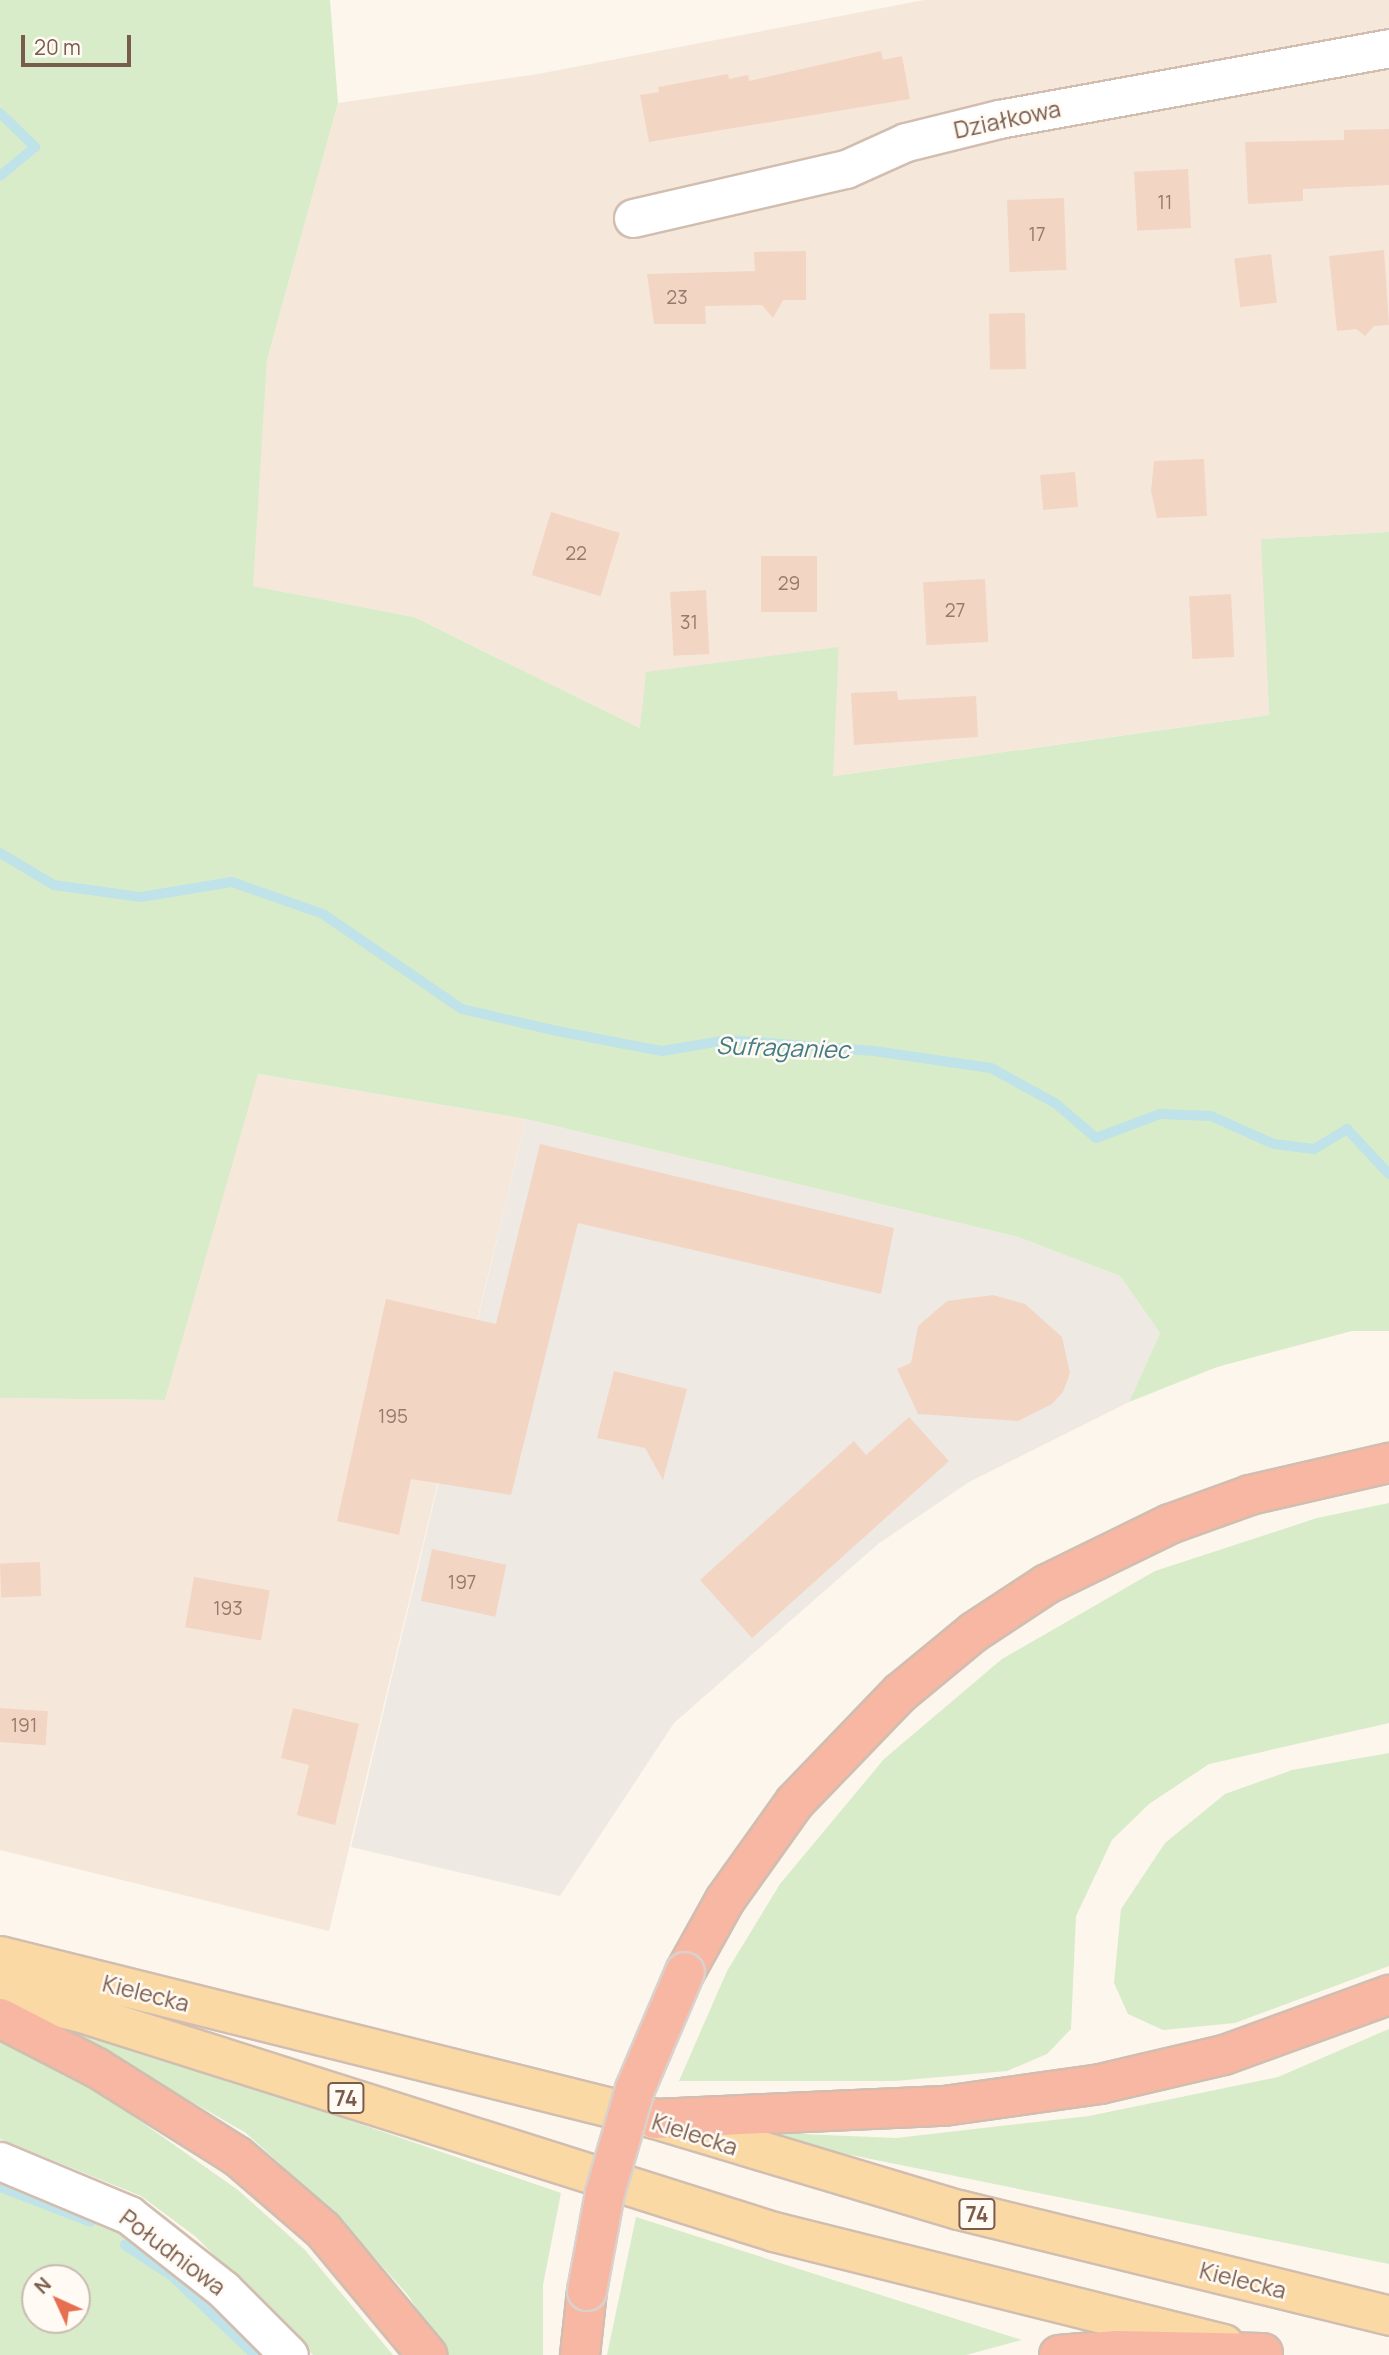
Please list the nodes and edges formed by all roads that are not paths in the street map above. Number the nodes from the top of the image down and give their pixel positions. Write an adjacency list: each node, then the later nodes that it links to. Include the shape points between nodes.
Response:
1 (1389, 48): 2 (street, Działkowa, via 999,119 906,142 846,169)
2 (633, 218)
3 (1389, 1463): 14 (highway, bridge, via 1250,1495 1170,1524 1047,1584 974,1632 900,1693 795,1801 725,1900 685,1972 623,2127 587,2291)
4 (0, 1956): 8 (main road, Kielecka / 74)
5 (0, 1993): 11 (main road, Kielecka / 74, via 78,2012 762,2229)
6 (1389, 1995): 8 (highway, via 1224,2055 1100,2084 944,2106)
7 (0, 2018): 13 (highway, via 97,2068 237,2156 323,2230)
8 (654, 2119): 10 (main road, Kielecka / 74, via 959,2210)
9 (0, 2161): 12 (street, Południowa, via 129,2215 223,2289)
10 (1389, 2316)
11 (1267, 2354): 15 (highway, via 1118,2350)
12 (289, 2355)
13 (427, 2355)
14 (580, 2355)
15 (1059, 2355)

